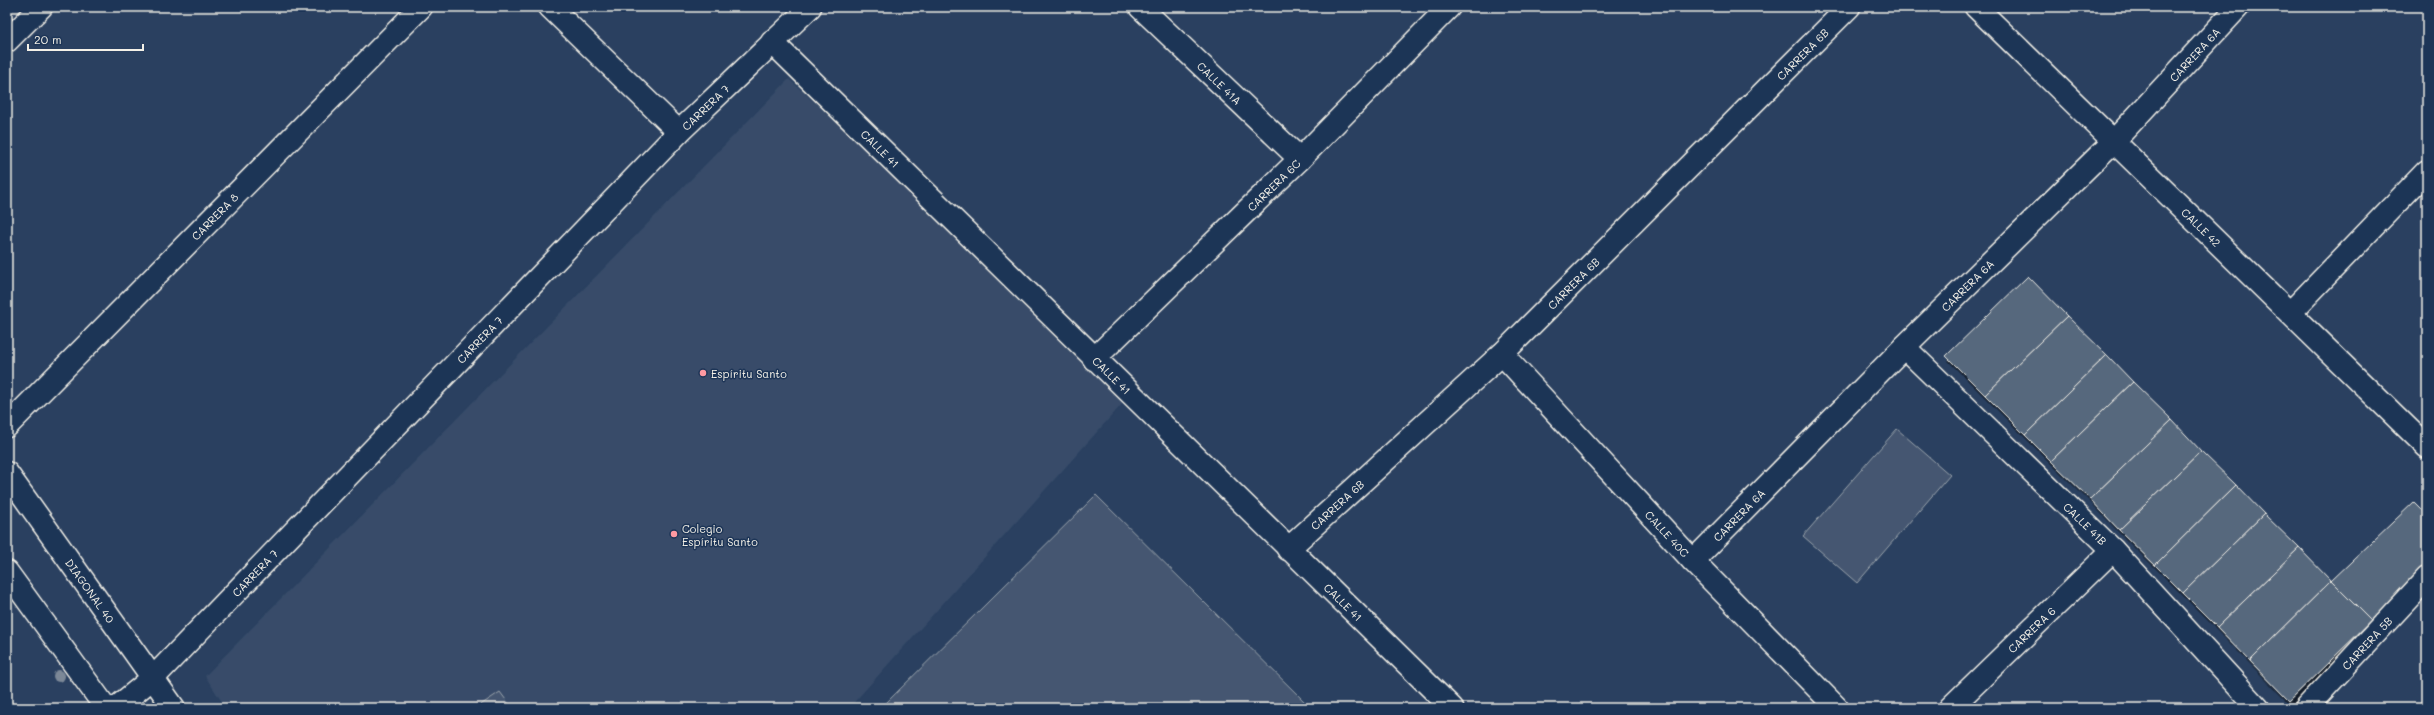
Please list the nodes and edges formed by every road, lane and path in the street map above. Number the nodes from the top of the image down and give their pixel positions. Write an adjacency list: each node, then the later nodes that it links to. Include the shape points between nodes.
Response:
1 (41, 7): 10 (street)
2 (421, 7): 20 (street, CARRERA 8)
3 (550, 7): 12 (street)
4 (810, 7): 11 (street, CARRERA 7)
5 (1140, 7): 14 (street, CALLE 41A)
6 (1449, 7): 14 (street, CARRERA 6C)
7 (1849, 7): 18 (street, CARRERA 6B)
8 (1976, 7): 13 (street, CALLE 42)
9 (2238, 7): 13 (street, CARRERA 6A)
10 (7, 41)
11 (772, 42): 12 (street, CARRERA 7); 19 (street, CALLE 41)
12 (679, 132): 28 (street, CARRERA 7)
13 (2114, 141): 16 (street, CALLE 42); 17 (street, CARRERA 6A)
14 (1300, 159): 19 (street, CARRERA 6C)
15 (2427, 171): 16 (street)
16 (2290, 313): 21 (street, CALLE 42)
17 (1904, 347): 24 (street, CALLE 41B); 25 (street, CARRERA 6A)
18 (1502, 354): 23 (street, CARRERA 6B); 25 (street, CALLE 40C)
19 (1094, 359): 23 (street, CALLE 41)
20 (7, 426)
21 (2427, 447)
22 (7, 473): 28 (street, DIAGONAL 40)
23 (1288, 549): 32 (street, CALLE 41)
24 (2113, 550): 34 (street, CARRERA 6); 35 (street, CALLE 41B)
25 (1693, 561): 33 (street, CALLE 40C)
26 (7, 572): 29 (street)
27 (2427, 578): 36 (street, CARRERA 5B)
28 (154, 677): 30 (street, CARRERA 7); 31 (street, DIAGONAL 40)
29 (106, 708)
30 (116, 708)
31 (174, 708)
32 (1452, 708)
33 (1837, 708)
34 (1950, 708)
35 (2258, 708)
36 (2306, 708)

